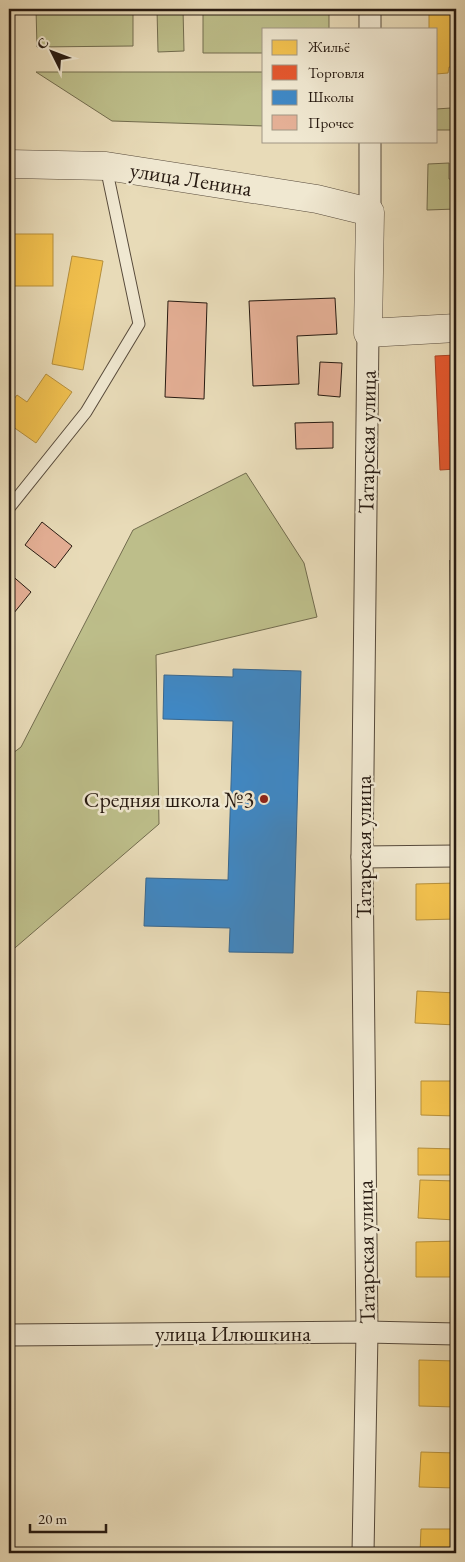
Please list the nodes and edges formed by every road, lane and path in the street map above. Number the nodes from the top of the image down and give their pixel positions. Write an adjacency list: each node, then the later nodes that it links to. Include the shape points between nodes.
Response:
1 (370, 9): 2 (street)
2 (370, 28)
3 (370, 142): 6 (street, Татарская улица)
4 (9, 164): 5 (street, улица Ленина)
5 (106, 166): 6 (street, улица Ленина, via 317,199); 9 (lane, via 138,324 86,412)
6 (370, 212): 8 (street, Татарская улица)
7 (456, 328): 8 (street)
8 (368, 334): 11 (street, Татарская улица)
9 (9, 508)
10 (456, 856): 11 (street)
11 (362, 857): 12 (street, Татарская улица)
12 (367, 1332): 13 (street, улица Илюшкина); 14 (street, улица Илюшкина); 15 (street, Татарская улица)
13 (456, 1334)
14 (9, 1335)
15 (363, 1553)

